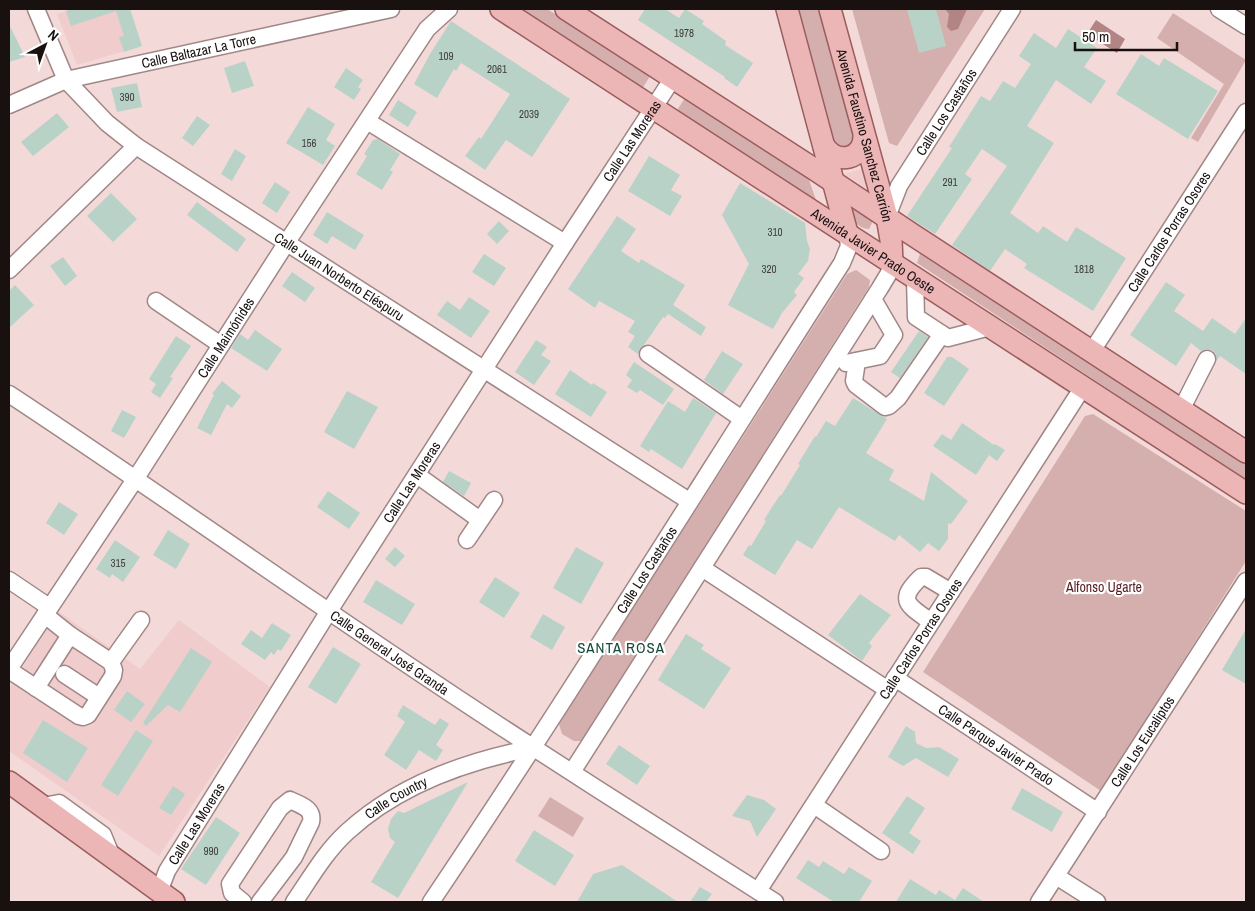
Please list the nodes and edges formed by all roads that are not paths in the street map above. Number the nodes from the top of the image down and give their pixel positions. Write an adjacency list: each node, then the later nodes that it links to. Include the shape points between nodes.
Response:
1 (36, 9): 12 (street, Calle Juan Norberto Eléspuru)
2 (391, 9): 12 (street, Calle Baltazar La Torre)
3 (449, 9): 16 (street, Calle Maimónides, via 427,29)
4 (501, 9): 14 (main road, Avenida Javier Prado Oeste)
5 (566, 9): 11 (main road)
6 (787, 9): 19 (main road)
7 (830, 9): 17 (main road, Avenida Faustino Sanchez Carrión)
8 (1012, 9): 21 (street, Calle Los Castaños, via 899,186)
9 (1220, 9): 10 (street)
10 (1246, 26)
11 (674, 78): 14 (street, Calle Las Moreras); 20 (main road)
12 (66, 80): 13 (street, Calle Baltazar La Torre); 18 (street, Calle Juan Norberto Eléspuru, via 107,124)
13 (9, 105)
14 (654, 107): 22 (main road, Avenida Javier Prado Oeste); 24 (street, Calle Las Moreras)
15 (1246, 112): 35 (street, Calle Carlos Porras Osores)
16 (368, 121): 23 (street, Calle Maimónides); 24 (street)
17 (864, 136): 19 (main road, via 862,148 851,157 831,155); 21 (main road, Avenida Faustino Sanchez Carrión)
18 (136, 146): 23 (street, Calle Juan Norberto Eléspuru); 26 (street)
19 (824, 146): 20 (main road)
20 (834, 181): 21 (main road); 22 (main road)
21 (887, 217): 25 (main road, Avenida Faustino Sanchez Carrión); 35 (main road)
22 (847, 233): 25 (main road, Avenida Javier Prado Oeste); 44 (street, Calle Los Castaños, via 849,246 842,263)
23 (287, 242): 34 (street, Calle Maimónides); 40 (street, Calle Juan Norberto Eléspuru)
24 (565, 243): 40 (street, Calle Las Moreras)
25 (892, 263): 27 (main road, Avenida Javier Prado Oeste); 28 (street)
26 (9, 270)
27 (915, 278): 30 (street); 31 (main road, Avenida Javier Prado Oeste)
28 (873, 299): 33 (street); 39 (street)
29 (156, 301): 34 (street)
30 (916, 317): 32 (street); 33 (street)
31 (990, 327): 32 (street, via 948,338); 41 (main road, Avenida Javier Prado Oeste)
32 (942, 334): 38 (street, via 898,398 889,406 885,407 856,385)
33 (894, 335): 38 (street, via 880,356)
34 (221, 345): 47 (street, Calle Maimónides)
35 (1092, 351): 43 (main road)
36 (648, 354): 44 (street)
37 (1208, 359): 43 (street)
38 (856, 361): 39 (street)
39 (831, 366): 53 (street)
40 (485, 369): 46 (street, Calle Las Moreras); 50 (street, Calle Juan Norberto Eléspuru)
41 (1083, 387): 48 (main road, Avenida Javier Prado Oeste); 56 (street, Calle Carlos Porras Osores)
42 (9, 394): 47 (street, Calle General José Granda)
43 (1181, 410): 45 (main road)
44 (742, 419): 50 (street, Calle Los Castaños)
45 (1246, 452)
46 (417, 475): 51 (street); 58 (street, Calle Las Moreras)
47 (136, 478): 57 (street, Calle Maimónides); 58 (street, Calle General José Granda)
48 (1246, 492)
49 (494, 500): 51 (street)
50 (689, 501): 68 (street, Calle Los Castaños)
51 (480, 520): 52 (street)
52 (467, 540)
53 (702, 568): 65 (street, Calle Parque Javier Prado); 69 (street)
54 (9, 580): 57 (street)
55 (1246, 581): 72 (street, Calle Los Eucaliptos)
56 (951, 592): 60 (street, Calle Carlos Porras Osores); 60 (street, via 926,577 921,577 909,589 907,602)
57 (47, 611): 61 (street); 63 (street, Calle Maimónides)
58 (329, 611): 68 (street, Calle General José Granda); 78 (street, Calle Las Moreras, via 167,871)
59 (141, 620): 62 (street)
60 (931, 622): 65 (street, Calle Carlos Porras Osores)
61 (70, 635): 62 (street); 66 (street)
62 (111, 662): 67 (street, via 113,676)
63 (9, 670): 66 (street)
64 (64, 674): 67 (street)
65 (891, 684): 71 (street, Calle Carlos Porras Osores); 72 (street, Calle Parque Javier Prado)
66 (36, 688): 67 (street, via 83,717 88,715)
67 (99, 697)
68 (533, 748): 69 (street, Calle General José Granda); 75 (street, Calle Country, via 460,768 404,791 346,832); 82 (street, Calle Los Castaños)
69 (572, 772): 77 (street, Calle General José Granda)
70 (9, 782): 78 (main road, via 112,857)
71 (814, 805): 73 (street); 77 (street, Calle Carlos Porras Osores)
72 (1098, 812): 76 (street, Calle Los Eucaliptos)
73 (881, 851)
74 (294, 857): 75 (street); 79 (street, via 312,817 308,808 290,800 280,808 230,884 232,893); 80 (street)
75 (316, 870): 81 (street, Calle Country)
76 (1056, 876): 84 (street, Calle Los Eucaliptos); 85 (street)
77 (758, 891): 83 (street, Calle General José Granda)
78 (161, 900)
79 (243, 902)
80 (260, 902)
81 (294, 902)
82 (431, 902)
83 (775, 902)
84 (1039, 902)
85 (1097, 902)

